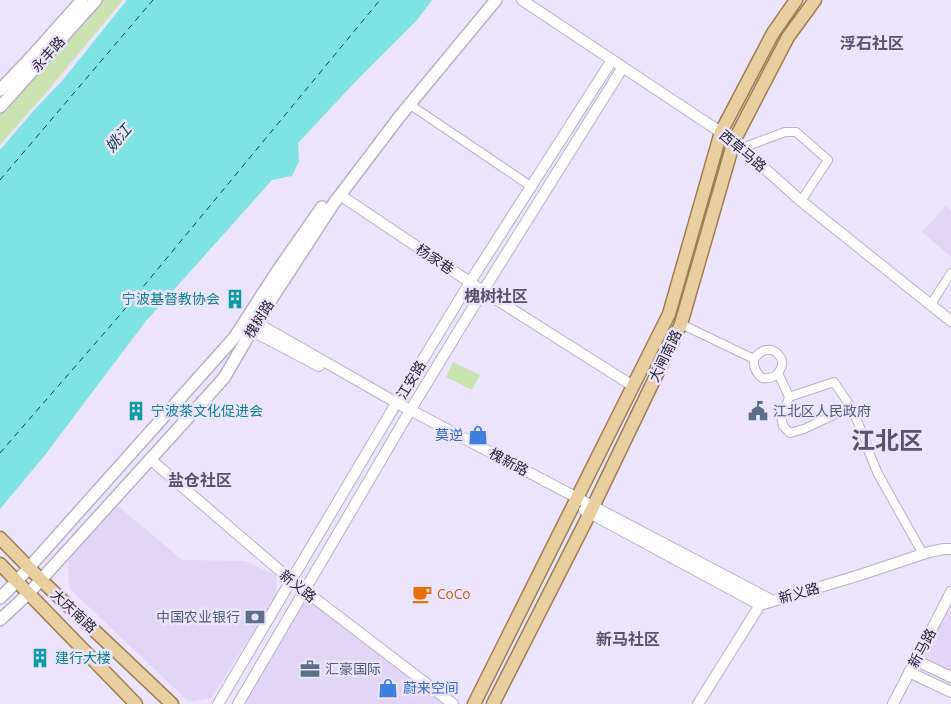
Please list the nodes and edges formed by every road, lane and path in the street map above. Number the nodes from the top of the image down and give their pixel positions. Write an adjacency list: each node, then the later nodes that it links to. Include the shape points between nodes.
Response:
1 (82, 0): 10 (main road, 永丰路)
2 (96, 0): 12 (main road, 永丰路)
3 (486, 0): 23 (main road, 槐树路, via 334,191 278,270)
4 (496, 0): 11 (main road, 槐树路)
5 (522, 0): 8 (street, 西草马路)
6 (796, 0): 13 (main road, 大闸南路, via 773,33)
7 (815, 0): 14 (main road, 大闸南路, via 788,38)
8 (612, 60): 9 (street, 西草马路); 15 (street, 江安路)
9 (623, 67): 13 (street, 西草马路); 20 (street, 江安路)
10 (0, 90)
11 (409, 104): 15 (street); 16 (main road, 槐树路)
12 (0, 107)
13 (721, 132): 14 (street, 西草马路); 27 (main road, 大闸南路, via 669,314)
14 (738, 145): 17 (street, 西草马路); 17 (street, via 796,132 828,160); 24 (main road, 大闸南路)
15 (532, 186): 19 (street, 江安路)
16 (340, 195): 19 (street, 杨家巷); 23 (main road, 槐树路)
17 (801, 201): 21 (street, 西草马路)
18 (951, 273): 21 (street)
19 (470, 282): 20 (street, 杨家巷); 29 (street, 江安路)
20 (483, 291): 27 (street, 杨家巷); 31 (street, 江安路)
21 (931, 304): 22 (street, 西草马路)
22 (951, 321)
23 (250, 324): 29 (street, 槐新路); 32 (main road, 槐树路, via 224,378); 39 (main road, 槐树路)
24 (681, 324): 25 (street); 34 (main road, 大闸南路)
25 (754, 359): 26 (street, via 755,370 762,378 771,378); 26 (street, via 762,351 774,351 782,361)
26 (778, 373): 28 (street)
27 (633, 386): 33 (main road, 大闸南路)
28 (788, 397): 30 (street, via 834,382); 30 (street, via 781,415 782,426 790,433)
29 (396, 405): 31 (street, 槐新路); 42 (street, 江安路)
30 (851, 407): 37 (street, via 878,474)
31 (409, 413): 33 (street, 槐新路); 43 (street, 江安路)
32 (150, 459): 40 (main road, 槐树路); 42 (street, 新义路)
33 (576, 501): 34 (street, 槐新路); 59 (main road, 大闸南路)
34 (591, 509): 47 (street, 槐新路); 48 (street, 槐新路); 60 (main road, 大闸南路)
35 (0, 538): 39 (main road, 大庆南路)
36 (951, 549): 37 (street, 新义路)
37 (923, 554): 47 (street, 新义路)
38 (3, 566): 41 (main road, 大庆南路)
39 (29, 568): 40 (main road, 大庆南路); 41 (main road, 槐树路)
40 (40, 580): 45 (main road, 槐树路); 55 (main road, 大庆南路)
41 (17, 581): 45 (main road, 大庆南路); 46 (main road, 槐树路)
42 (292, 582): 43 (street, 新义路); 56 (street, 江安路)
43 (304, 591): 57 (street, 江安路); 58 (street, 新义路)
44 (951, 592): 50 (street, 新马路)
45 (29, 593): 49 (main road, 槐树路); 54 (main road, 大庆南路)
46 (0, 598)
47 (773, 601): 48 (street, 新义路)
48 (760, 605): 61 (street, 新义路)
49 (0, 620)
50 (915, 660): 51 (street, 新马路); 52 (street)
51 (909, 672): 53 (street); 62 (street, 新马路)
52 (951, 677)
53 (951, 692)
54 (136, 704)
55 (172, 704)
56 (218, 704)
57 (238, 704)
58 (453, 704)
59 (474, 704)
60 (493, 704)
61 (698, 704)
62 (893, 704)

